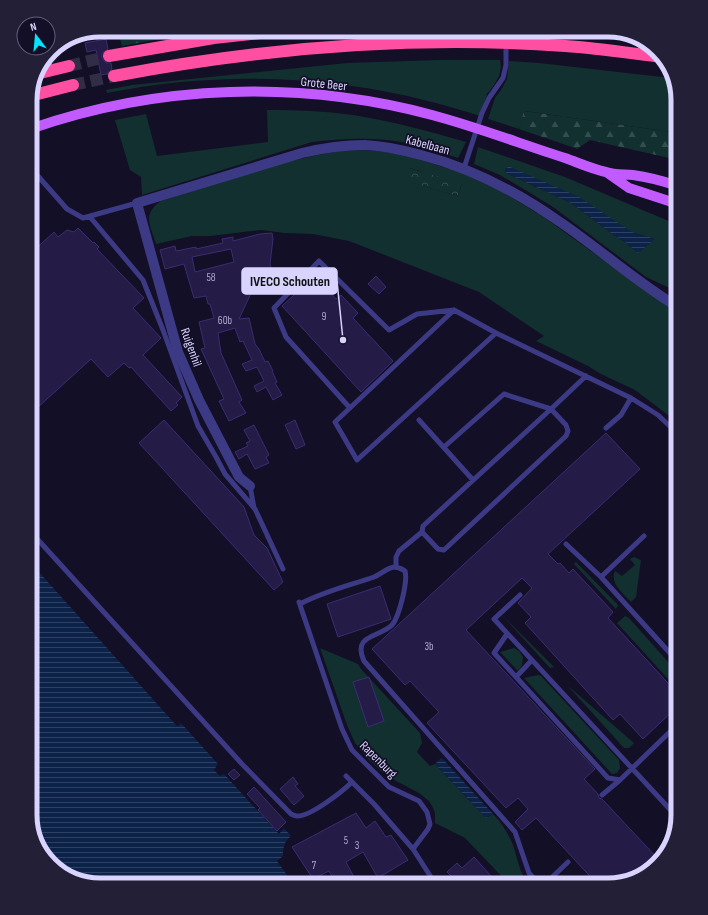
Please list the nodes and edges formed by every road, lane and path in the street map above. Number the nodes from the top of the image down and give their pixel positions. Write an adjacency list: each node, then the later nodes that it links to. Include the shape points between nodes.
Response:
1 (223, 37): 3 (highway)
2 (506, 37): 11 (lane, via 503,78 482,113)
3 (109, 56)
4 (652, 56): 7 (highway, via 566,46 389,43 288,50 211,59)
5 (69, 66): 6 (highway)
6 (44, 72)
7 (114, 76)
8 (73, 85): 9 (highway)
9 (37, 94)
10 (37, 126): 12 (main road, Grote Beer, via 84,112 148,100 220,92 291,92 363,100 433,115)
11 (464, 168): 16 (street, Kabelbaan, via 385,147 343,146 302,153); 18 (street, Kabelbaan, via 533,203)
12 (607, 173): 14 (main road, Grote Beer, via 650,178); 15 (main road, Grote Beer, via 629,188)
13 (37, 175): 17 (lane, via 67,209 83,218)
14 (671, 184)
15 (671, 202)
16 (137, 204): 17 (lane); 30 (street, Ruigenhil, via 178,352 199,400 239,477)
17 (90, 217): 31 (lane, via 143,280 198,426 225,474)
18 (671, 302)
19 (454, 310): 20 (lane); 23 (lane); 23 (lane, via 417,314 389,330 319,261 274,308 286,336)
20 (496, 333): 21 (lane); 23 (lane, via 357,460 335,422)
21 (586, 376): 22 (lane); 24 (lane)
22 (631, 398): 26 (lane, via 658,415); 27 (lane, via 620,416)
23 (350, 408)
24 (551, 409): 28 (lane, via 504,394); 29 (lane); 32 (lane, via 566,425 566,436 444,550 438,549)
25 (419, 420): 28 (lane)
26 (671, 427)
27 (606, 428)
28 (444, 447): 29 (lane)
29 (474, 480): 32 (lane, via 423,526)
30 (250, 486): 31 (lane)
31 (255, 509): 37 (lane)
32 (422, 532): 36 (lane, via 399,551)
33 (644, 536): 38 (lane)
34 (37, 539): 48 (lane, via 242,764 291,814 298,816 309,813)
35 (566, 544): 38 (lane)
36 (396, 567): 51 (lane, Rapenburg, via 300,603 342,728 352,750 389,787 419,801 427,812 430,824); 54 (lane, via 405,571 406,576 397,615 393,624 362,643 364,661 515,832 529,873)
37 (283, 569)
38 (601, 577): 41 (lane)
39 (520, 595): 40 (lane, via 494,619)
40 (507, 634): 42 (lane); 43 (lane, via 494,653)
41 (671, 654)
42 (532, 660): 43 (lane); 45 (lane)
43 (516, 677): 47 (lane, via 608,778)
44 (671, 731): 45 (lane)
45 (632, 768): 47 (lane); 50 (lane)
46 (346, 776): 48 (lane)
47 (620, 780): 49 (lane)
48 (352, 782): 51 (lane)
49 (602, 795)
50 (671, 810)
51 (413, 849): 53 (lane)
52 (568, 862): 55 (lane)
53 (432, 878)
54 (534, 878)
55 (551, 878)

